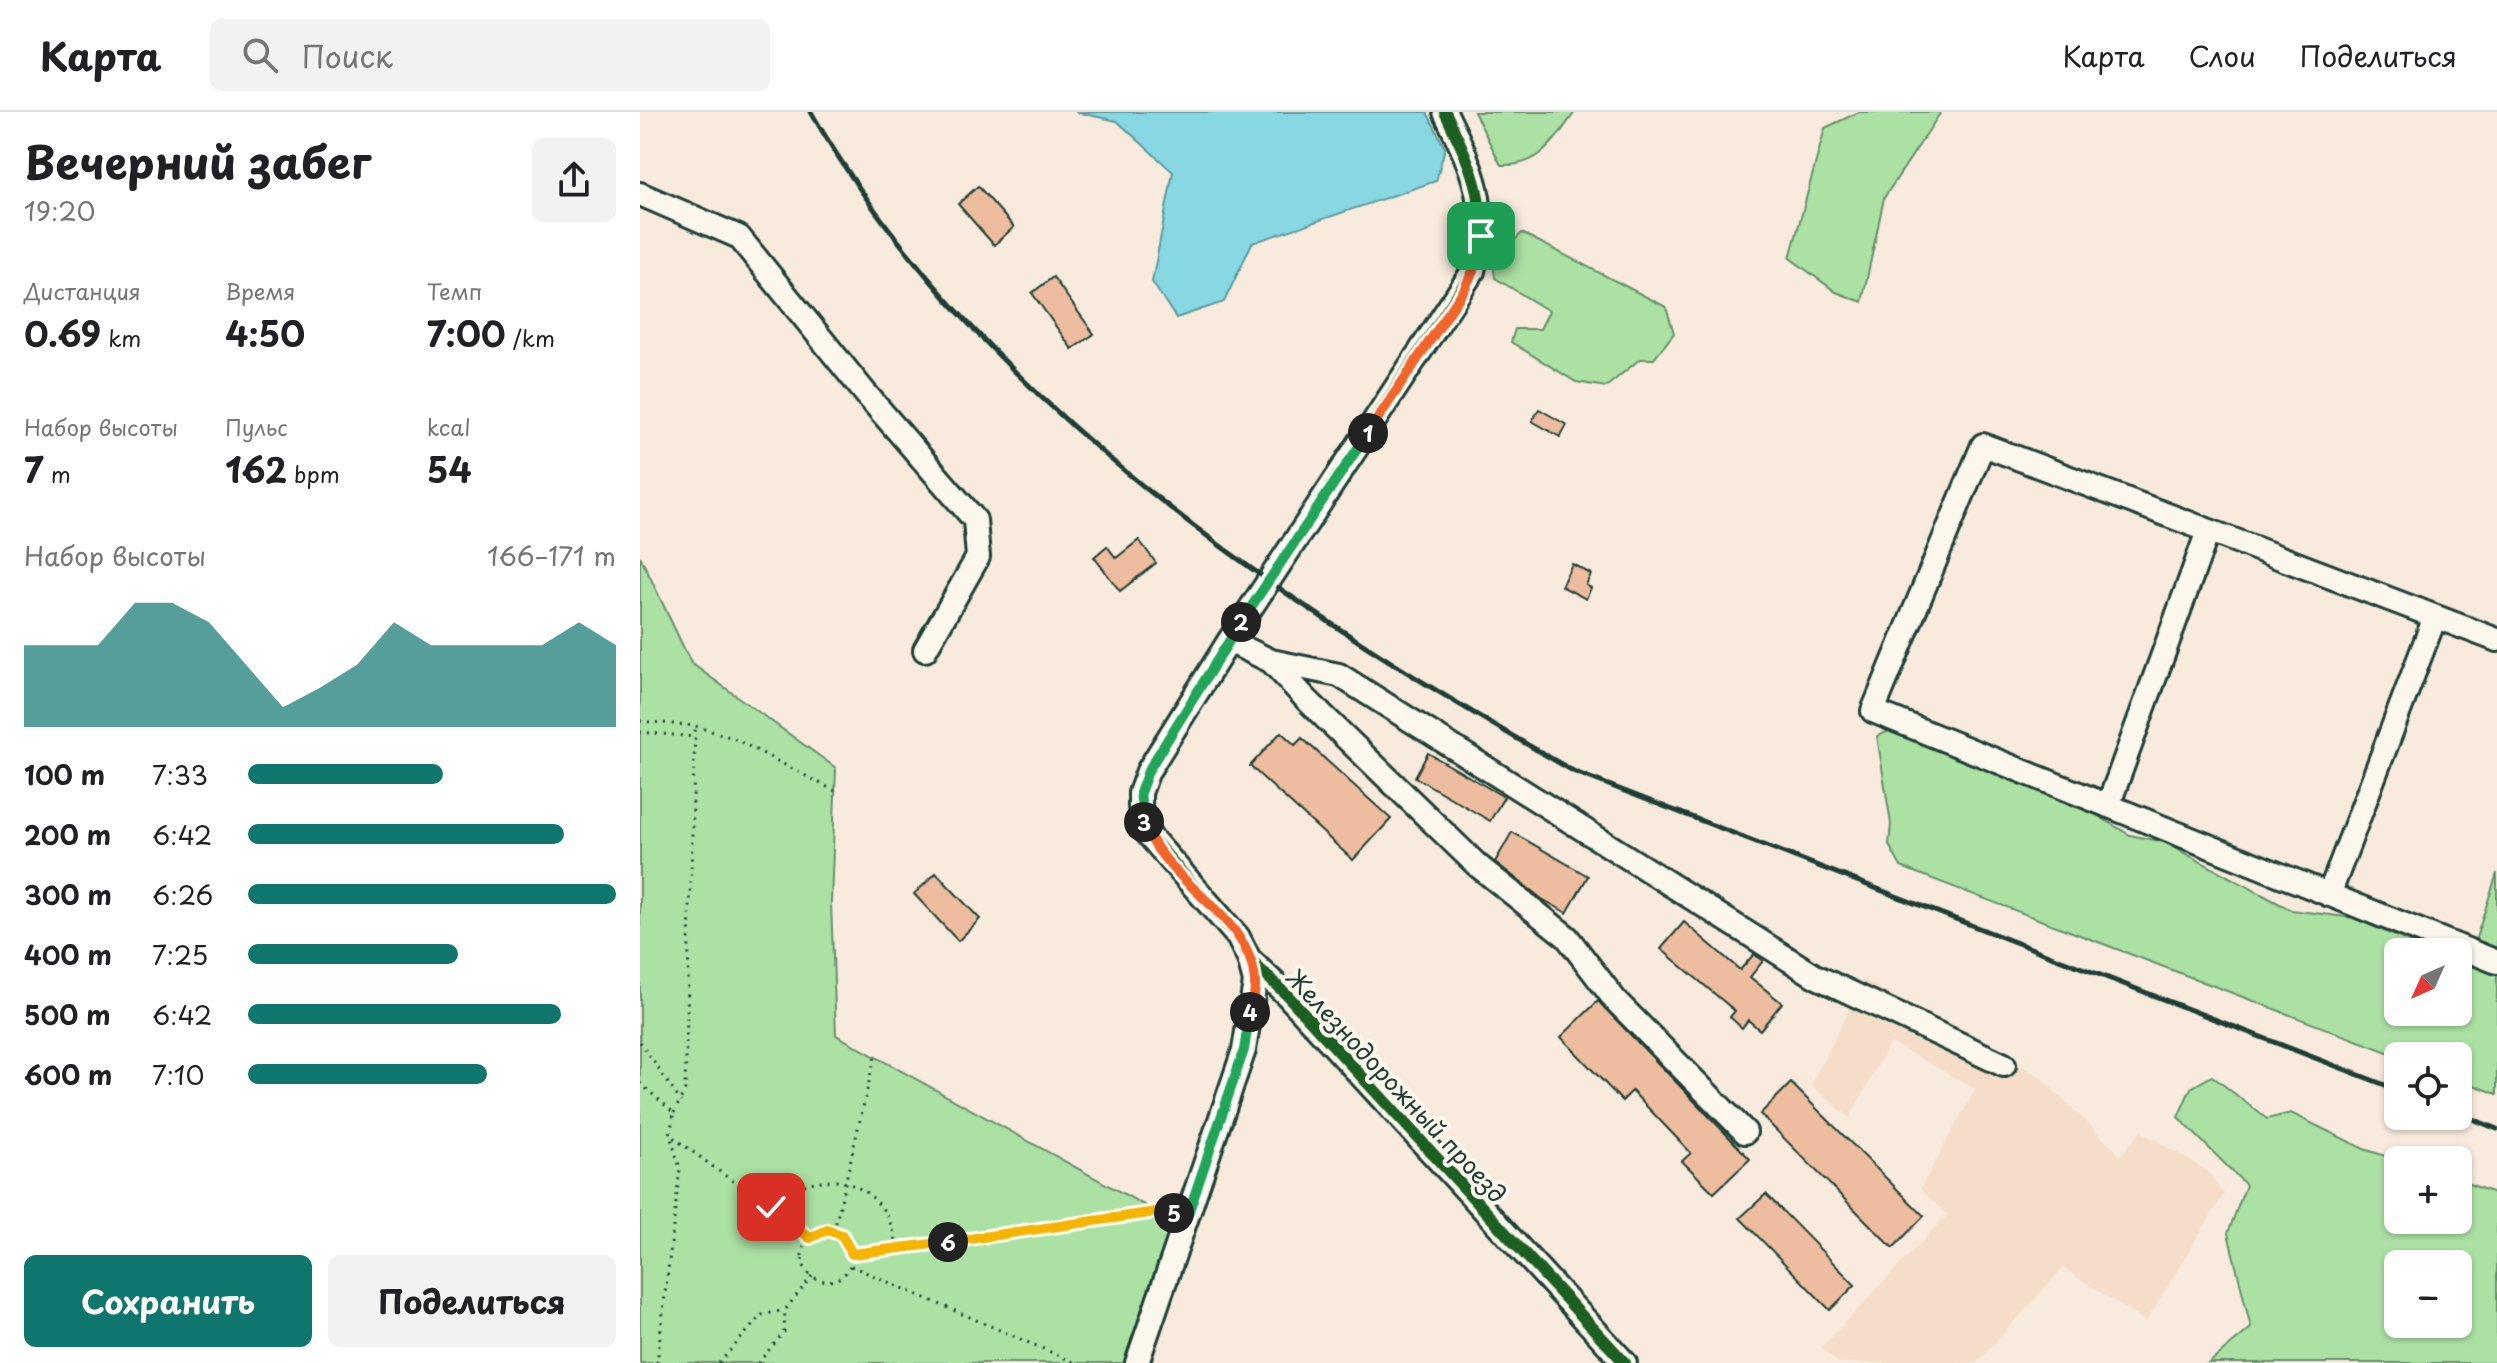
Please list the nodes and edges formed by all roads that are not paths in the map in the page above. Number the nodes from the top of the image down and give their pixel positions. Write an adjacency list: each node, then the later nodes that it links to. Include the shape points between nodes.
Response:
1 (1445, 112): 6 (street, Железнодорожный проезд, via 1480,194 1481,236 1473,271)
2 (640, 194): 7 (street, via 739,237 975,520 978,557)
3 (2208, 531): 4 (street); 9 (street); 9 (street, via 1983,445 1873,711)
4 (2435, 617): 5 (street); 10 (street)
5 (2497, 640)
6 (1229, 641): 8 (street); 11 (street, Железнодорожный проезд, via 1148,771 1140,807 1147,833 1238,937)
7 (925, 650)
8 (1271, 661): 13 (street, via 1339,675 1815,976); 14 (street, via 1477,865 1567,937 1615,1000)
9 (2108, 806): 10 (street)
10 (2329, 895): 12 (street)
11 (1249, 959): 15 (street, via 1255,982 1244,1050); 16 (street, Железнодорожный проезд)
12 (2497, 962)
13 (2004, 1065)
14 (1745, 1132)
15 (1137, 1363)
16 (1625, 1363)

